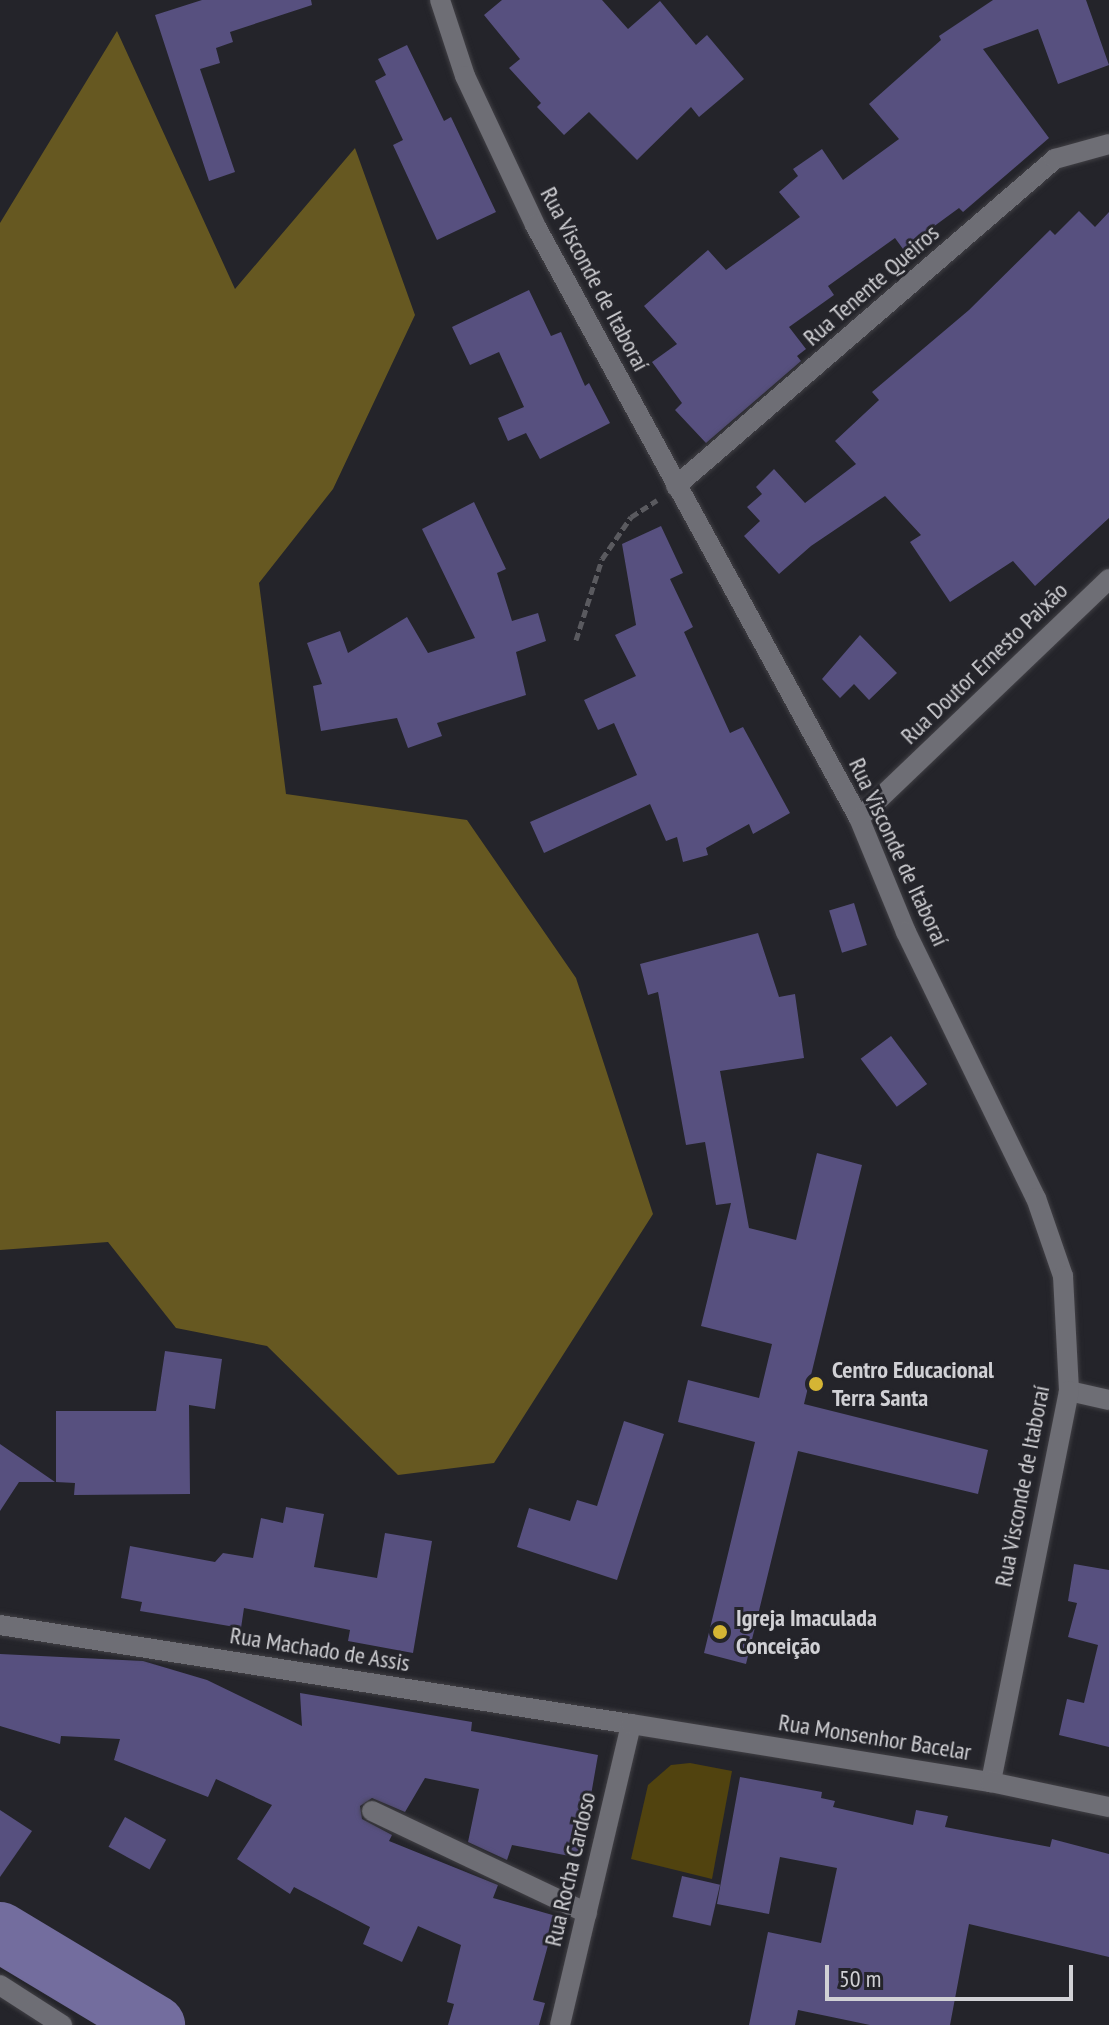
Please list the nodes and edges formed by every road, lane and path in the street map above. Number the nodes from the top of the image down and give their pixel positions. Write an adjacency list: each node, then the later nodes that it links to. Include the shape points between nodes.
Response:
1 (440, 0): 3 (street, Rua Visconde de Itaboraí, via 465,76 535,225)
2 (1109, 144): 3 (street, Rua Tenente Queiros, via 1055,159)
3 (676, 486): 5 (path, via 631,517 602,559); 6 (street, Rua Visconde de Itaboraí)
4 (1109, 579): 6 (street, Rua Doutor Ernesto Paixão)
5 (576, 640)
6 (859, 818): 7 (street, Rua Visconde de Itaboraí, via 906,932 1036,1198 1063,1276)
7 (1069, 1391): 8 (street); 11 (street, Rua Visconde de Itaboraí)
8 (1109, 1400)
9 (0, 1625): 10 (street, Rua Machado de Assis)
10 (631, 1724): 11 (street, Rua Monsenhor Bacelar); 14 (street, Rua Rocha Cardoso)
11 (991, 1782): 12 (street, Rua Monsenhor Bacelar)
12 (1109, 1807)
13 (372, 1811): 14 (street)
14 (587, 1913): 17 (street, Rua Rocha Cardoso)
15 (0, 1985): 16 (street)
16 (62, 2025)
17 (560, 2025)

